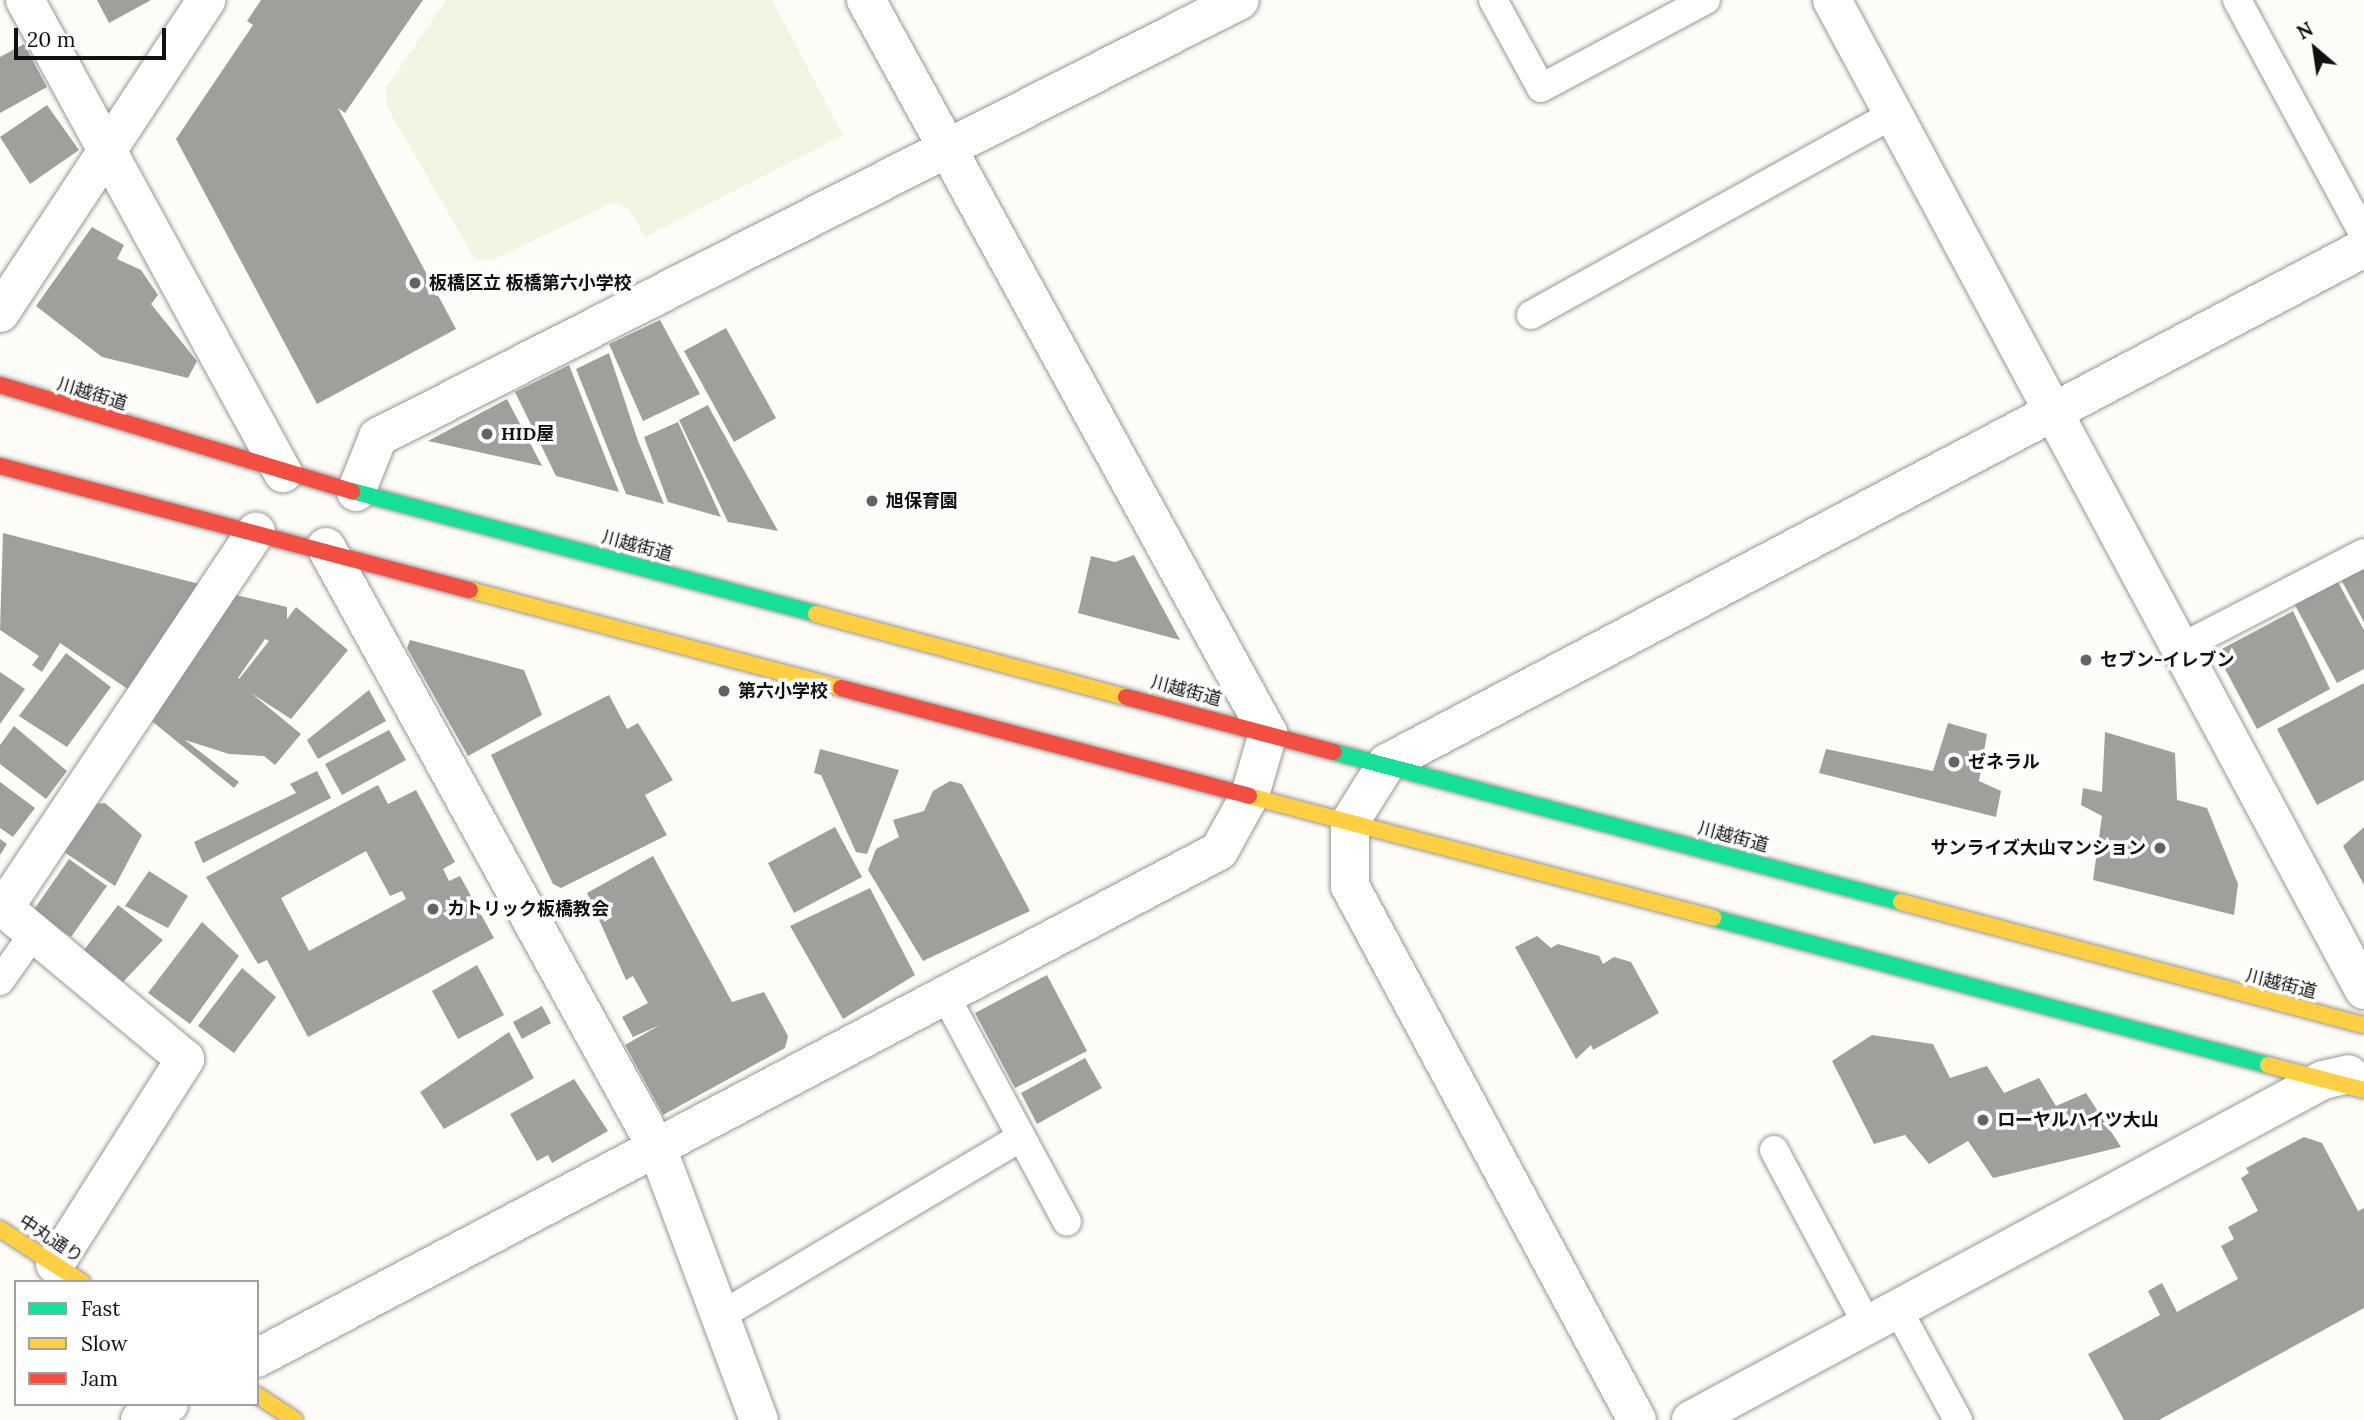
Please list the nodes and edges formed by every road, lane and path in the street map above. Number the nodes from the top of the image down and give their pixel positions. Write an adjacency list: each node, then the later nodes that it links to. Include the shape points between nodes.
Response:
1 (24, 0): 10 (street)
2 (206, 0): 10 (street)
3 (866, 0): 11 (street)
4 (1240, 0): 11 (street)
5 (1493, 0): 6 (lane, via 1541,88)
6 (1706, 0)
7 (1832, 0): 9 (street)
8 (2237, 0): 12 (lane)
9 (1894, 114): 15 (lane); 17 (street)
10 (106, 146): 14 (street); 19 (street)
11 (944, 149): 20 (street, via 378,437); 25 (street)
12 (2364, 235)
13 (2364, 248): 17 (street)
14 (0, 313)
15 (1531, 315)
16 (0, 385): 19 (main road, 川越街道)
17 (2054, 412): 24 (street); 26 (street)
18 (0, 466): 21 (main road)
19 (283, 473): 20 (main road, 川越街道)
20 (356, 492): 25 (main road, 川越街道)
21 (256, 531): 22 (main road); 29 (street, via 4,908)
22 (326, 547): 27 (main road); 38 (street)
23 (2364, 553): 24 (lane)
24 (2180, 648): 31 (street)
25 (1268, 733): 26 (main road, 川越街道); 27 (street)
26 (1387, 763): 28 (street); 33 (main road, 川越街道)
27 (1250, 795): 28 (main road); 32 (street, via 1219,851)
28 (1350, 822): 35 (main road); 51 (street, via 1350,886)
29 (34, 933): 30 (lane); 42 (street, via 185,1059)
30 (0, 981)
31 (2364, 990)
32 (946, 997): 37 (lane); 38 (street)
33 (2364, 1024)
34 (2364, 1070): 35 (street)
35 (2323, 1080): 36 (main road); 44 (street)
36 (2364, 1090)
37 (1021, 1137): 40 (lane); 43 (lane)
38 (658, 1150): 43 (street); 45 (street)
39 (1774, 1150): 44 (lane)
40 (1067, 1222)
41 (0, 1229): 42 (main road, 中丸通り)
42 (68, 1273)
43 (720, 1316): 50 (street)
44 (1882, 1316): 52 (street); 53 (lane)
45 (259, 1357)
46 (259, 1396): 49 (main road)
47 (165, 1406): 48 (street)
48 (140, 1420)
49 (295, 1420)
50 (759, 1420)
51 (1637, 1420)
52 (1691, 1420)
53 (1958, 1420)

